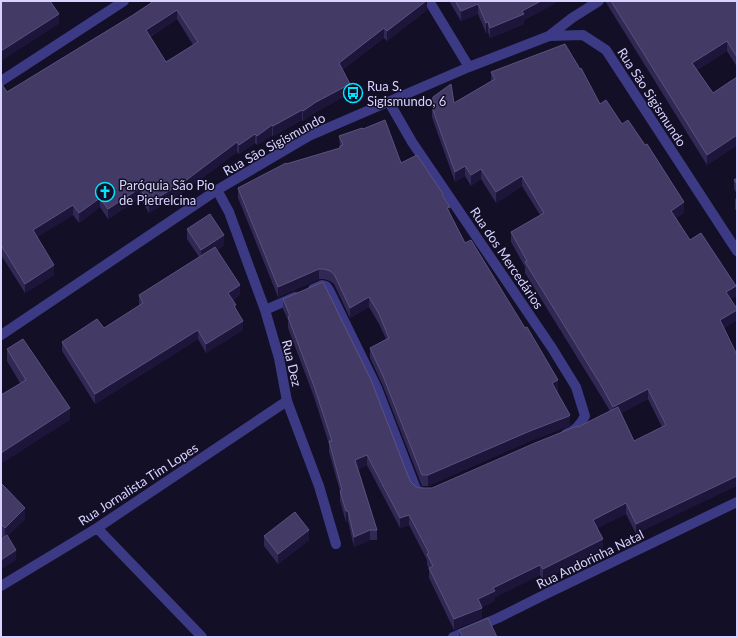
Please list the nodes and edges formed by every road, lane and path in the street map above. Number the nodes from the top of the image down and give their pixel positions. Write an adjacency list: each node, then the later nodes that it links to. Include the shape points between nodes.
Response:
1 (124, 1): 6 (street)
2 (429, 1): 5 (street)
3 (599, 1): 4 (street)
4 (549, 36): 5 (street, Rua São Sigismundo); 9 (street, Rua São Sigismundo, via 583,35 606,50)
5 (468, 67): 7 (street, Rua São Sigismundo)
6 (1, 81)
7 (389, 102): 8 (street, Rua São Sigismundo, via 309,136); 13 (street, Rua dos Mercedários, via 412,142 576,387 585,416 572,432)
8 (217, 190): 10 (street, Rua Dez); 11 (street, Rua São Sigismundo)
9 (737, 251)
10 (266, 310): 12 (street, Rua Dez); 14 (street, via 322,285 328,287 377,388 416,489 422,493)
11 (1, 335)
12 (287, 401): 16 (street, Rua Jornalista Tim Lopes); 17 (street, Rua Dez, via 319,486)
13 (559, 437)
14 (436, 489)
15 (737, 502): 20 (street, Rua Andorinha Natal, via 498,618)
16 (97, 528): 18 (street, Rua Jornalista Tim Lopes); 19 (street)
17 (336, 544)
18 (1, 586)
19 (202, 637)
20 (453, 637)

